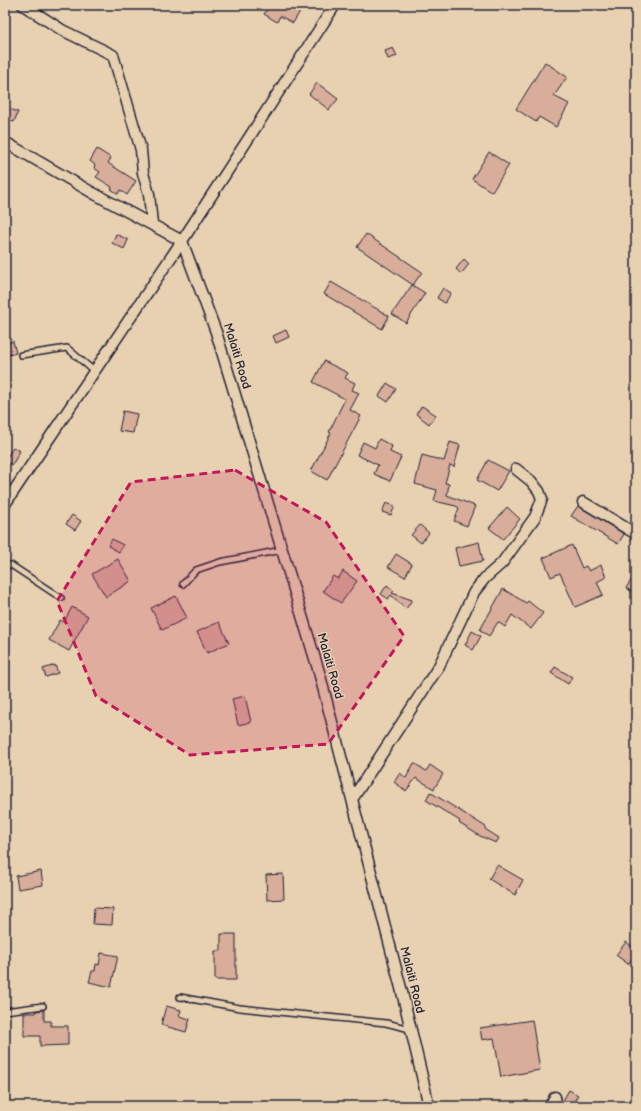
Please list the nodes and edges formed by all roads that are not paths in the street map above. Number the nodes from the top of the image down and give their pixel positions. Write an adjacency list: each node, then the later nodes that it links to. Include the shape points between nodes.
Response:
1 (23, 5): 4 (street, via 62,30 113,55 142,150 143,173 150,194)
2 (335, 5): 5 (street)
3 (5, 142): 4 (street)
4 (152, 224): 5 (street)
5 (182, 241): 7 (street); 12 (street, Malaiti Road, via 216,332)
6 (21, 355): 7 (lane, via 67,348)
7 (94, 371): 10 (street)
8 (516, 469): 16 (street, via 539,491 542,499 535,517 502,563 474,592 439,666)
9 (583, 502): 11 (street)
10 (5, 504)
11 (636, 534)
12 (282, 550): 14 (lane, via 220,562 196,570); 16 (street, Malaiti Road)
13 (5, 566): 15 (lane, via 11,565)
14 (183, 584)
15 (61, 598)
16 (353, 798): 20 (street, Malaiti Road)
17 (180, 997): 20 (lane, via 240,1008 386,1023)
18 (43, 1006): 19 (lane)
19 (5, 1011)
20 (410, 1029): 21 (street, Malaiti Road)
21 (429, 1106)

